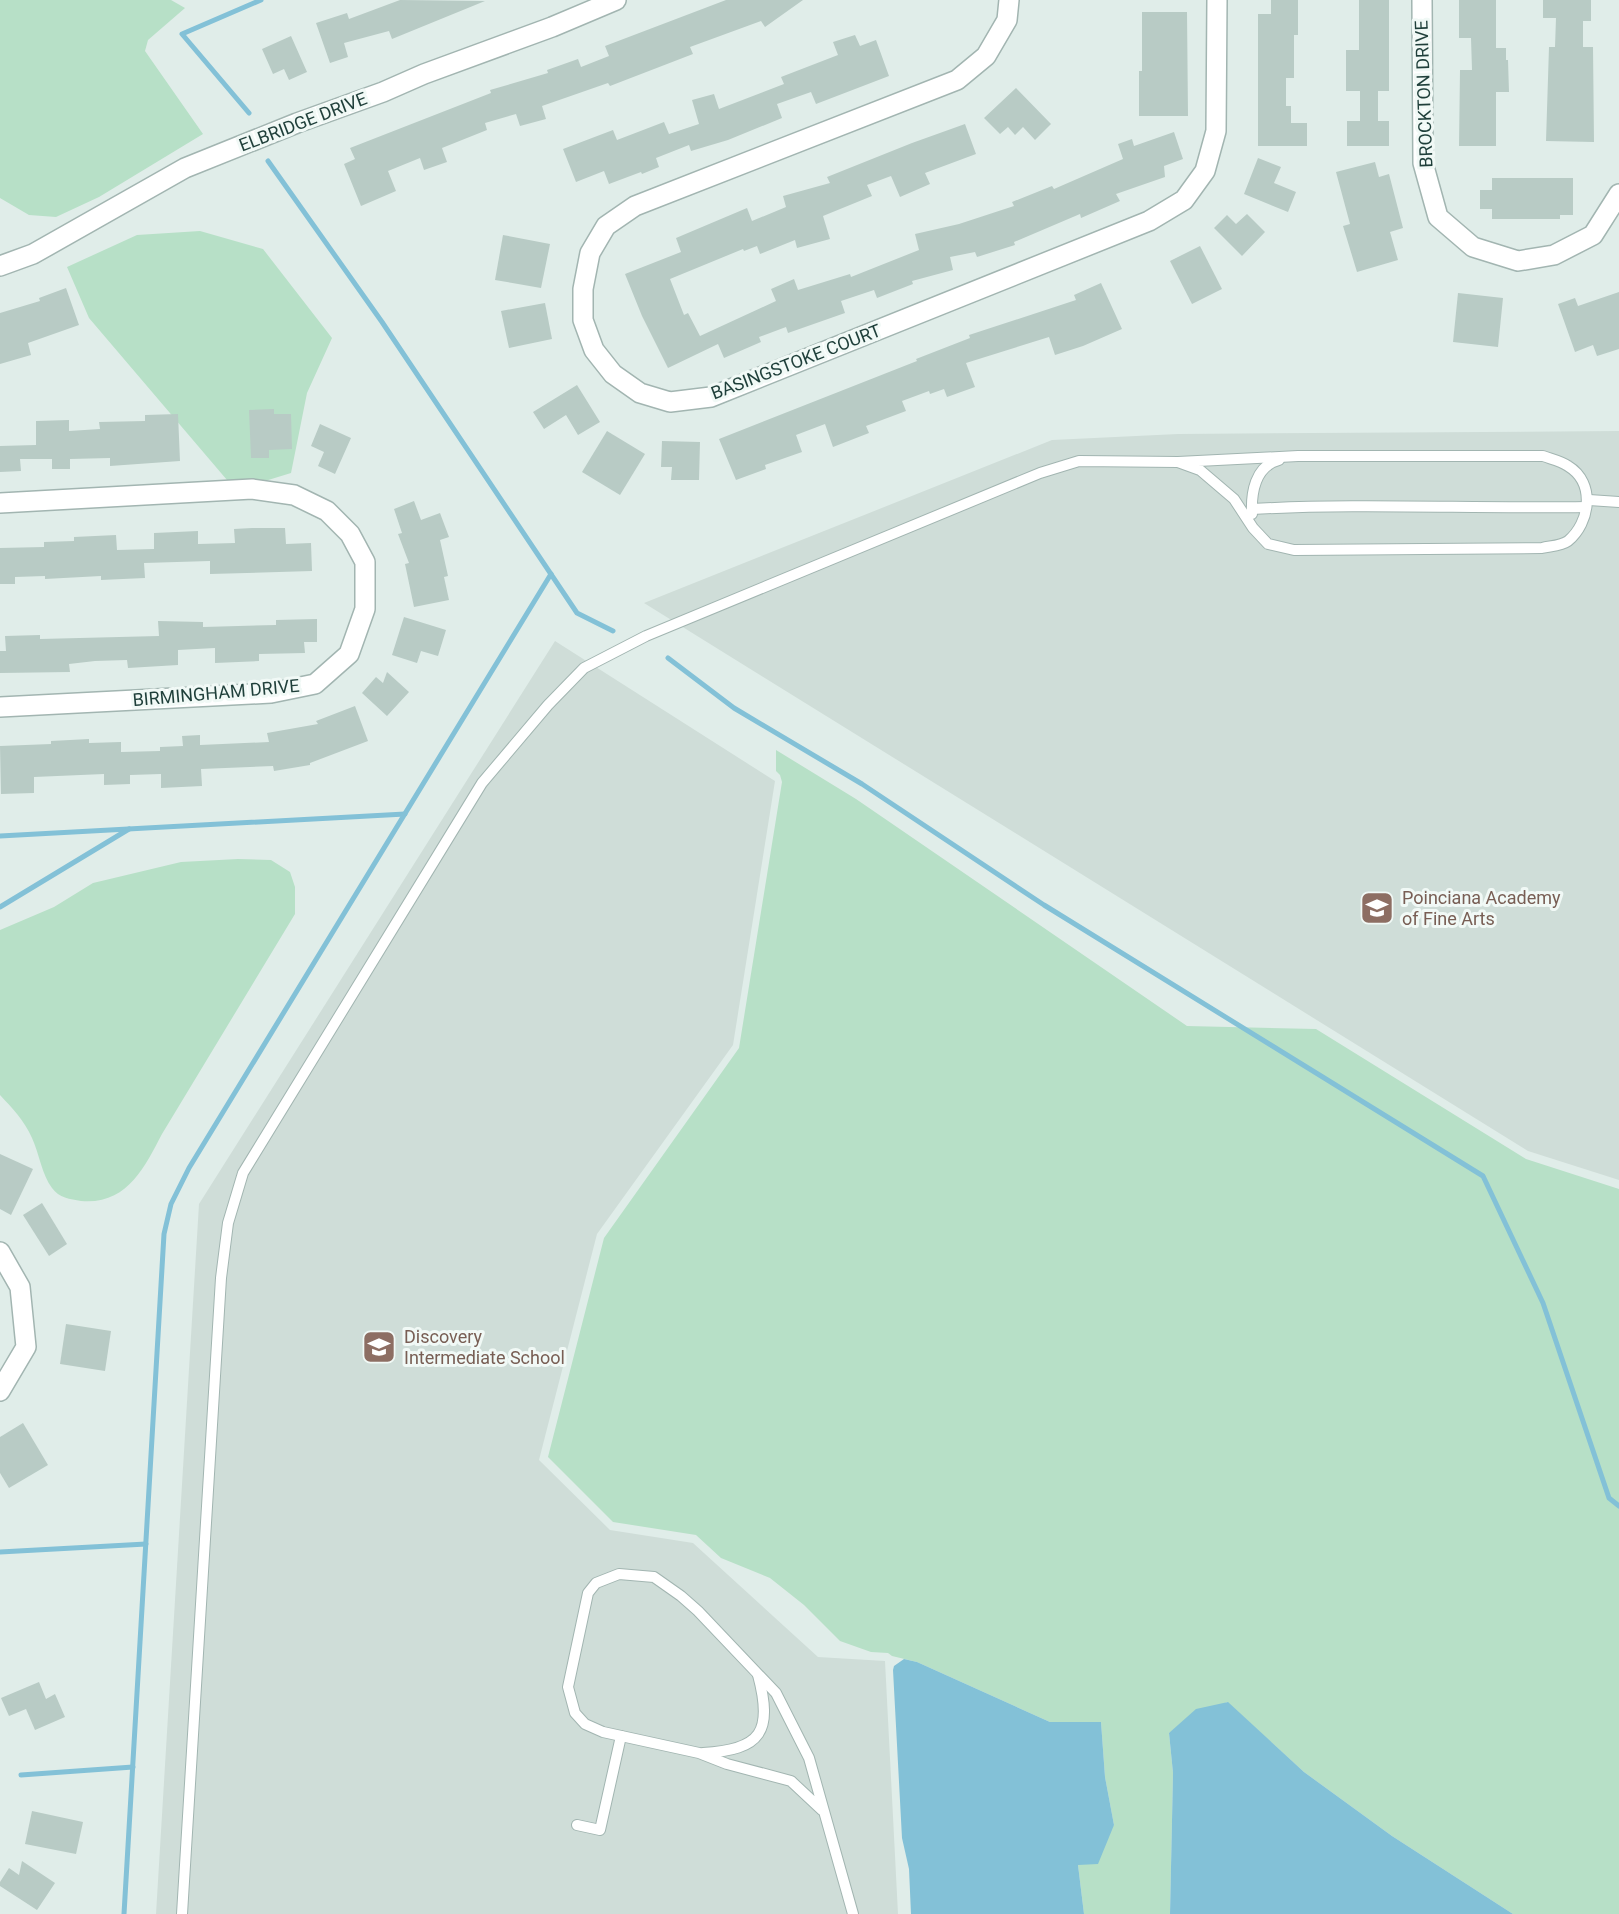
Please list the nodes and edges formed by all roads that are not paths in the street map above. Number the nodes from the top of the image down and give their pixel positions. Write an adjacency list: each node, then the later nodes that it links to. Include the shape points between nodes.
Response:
1 (616, 0): 6 (street, ELBRIDGE DRIVE, via 185,167 33,254)
2 (1009, 0): 3 (street, BASINGSTOKE COURT, via 1007,20 986,56 957,80 635,206 606,226 590,253 583,320 594,350 613,374 640,393 670,402 711,397 1149,221 1184,200 1205,172 1216,131)
3 (1217, 0)
4 (1422, 0): 5 (street, BROCKTON DRIVE, via 1423,163 1438,217 1473,247 1518,261 1554,255 1593,235)
5 (1619, 194)
6 (0, 266)
7 (1298, 456): 8 (lane); 11 (lane, via 1543,456 1570,467 1583,482); 12 (lane, via 1271,462 1256,478)
8 (1178, 462): 13 (lane, via 1200,470 1234,499); 22 (lane, via 1079,461 1040,473 646,636 584,668 482,783 243,1173 228,1223)
9 (1619, 502): 11 (lane)
10 (0, 503): 14 (street, BIRMINGHAM DRIVE, via 252,489 294,495 327,510 350,534 365,562 365,609 349,654 315,684 271,692)
11 (1588, 504): 12 (lane, via 1510,509 1426,505); 13 (lane, via 1579,528 1566,543 1542,548 1294,550 1268,544)
12 (1252, 509): 13 (lane)
13 (1253, 528)
14 (0, 708)
15 (0, 1251): 16 (street, via 20,1287 26,1347)
16 (0, 1391)
17 (758, 1675): 18 (lane, via 698,1611 663,1582 628,1573 605,1578 588,1593 568,1687 575,1713 585,1724); 19 (lane, via 765,1707 758,1735 729,1752); 20 (lane, via 776,1693 809,1758)
18 (621, 1736): 19 (lane); 21 (lane, via 600,1830)
19 (699, 1753): 20 (lane, via 791,1781)
20 (822, 1810): 23 (lane)
21 (577, 1825)
22 (182, 1914)
23 (853, 1914)

